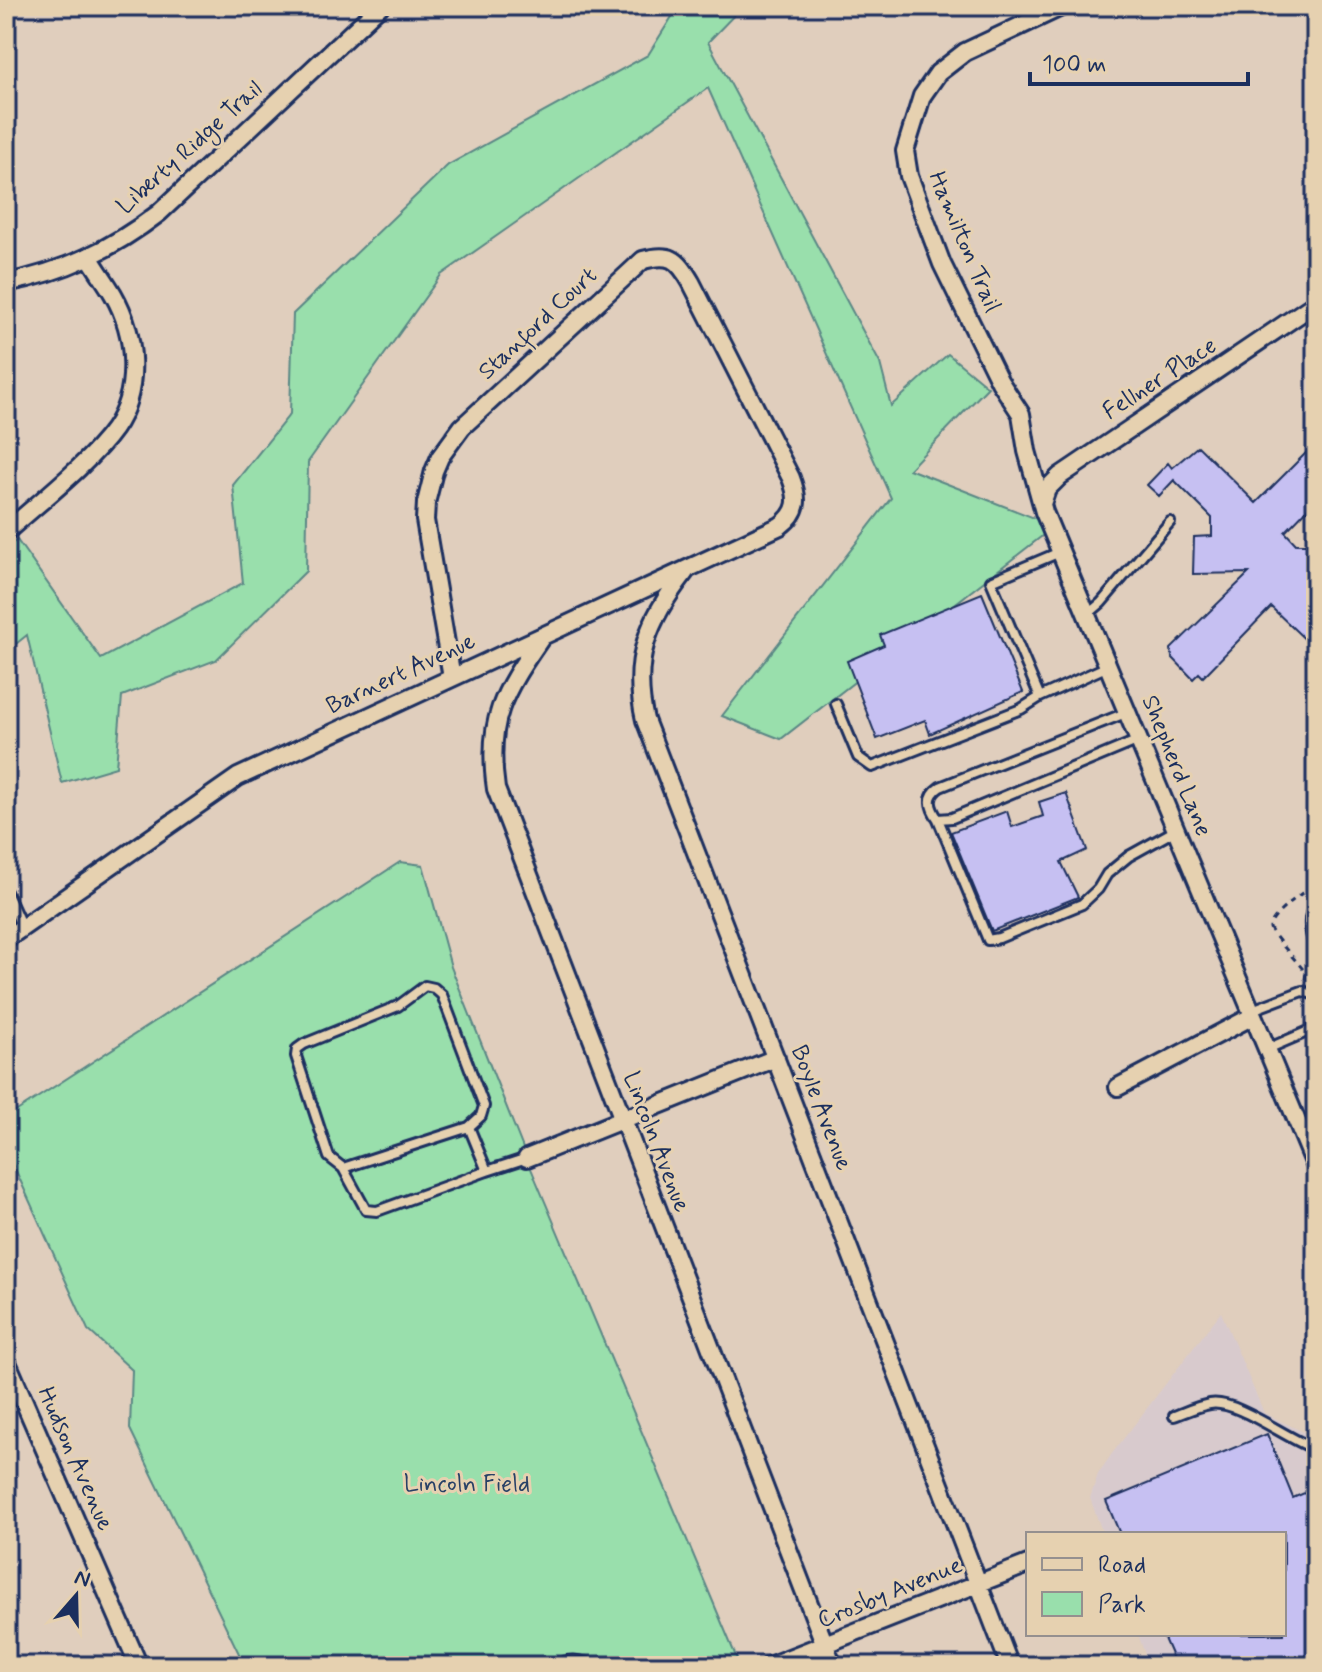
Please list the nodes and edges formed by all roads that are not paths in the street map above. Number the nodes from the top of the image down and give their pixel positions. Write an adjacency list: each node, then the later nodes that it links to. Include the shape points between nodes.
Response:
1 (380, 6): 3 (street, Liberty Ridge Trail, via 159,213)
2 (1063, 6): 6 (street, Hamilton Trail, via 965,52 938,73 922,96 905,151 942,264)
3 (90, 258): 4 (street, Liberty Ridge Trail); 10 (street, via 115,296 131,341 127,399 106,439)
4 (6, 283)
5 (1316, 303): 8 (street, Fellner Place, via 1060,476)
6 (1000, 382): 8 (street, Shepherd Lane, via 1021,414)
7 (786, 467): 12 (street, Barnert Avenue, via 797,494 790,519); 16 (street, Stanford Court, via 685,271 670,257 643,260 462,427 440,457 425,520)
8 (1042, 504): 11 (street, Shepherd Lane)
9 (1170, 522): 13 (lane)
10 (6, 532)
11 (1060, 552): 13 (street, Shepherd Lane); 17 (lane, via 991,581)
12 (686, 569): 14 (street, Barnert Avenue); 32 (street, Boyle Avenue, via 647,632 639,666 641,700)
13 (1086, 616): 15 (street, Shepherd Lane)
14 (542, 636): 16 (street, Barnert Avenue); 34 (street, Lincoln Avenue, via 498,712 492,750 496,789)
15 (1109, 666): 17 (lane); 19 (street, Shepherd Lane)
16 (452, 678): 25 (street, Barnert Avenue, via 238,777)
17 (1040, 697): 18 (lane, via 872,767 858,757)
18 (836, 704)
19 (1128, 712): 20 (street, Shepherd Lane); 21 (lane, via 940,787 930,798)
20 (1140, 740): 21 (lane, via 952,818); 22 (street, Shepherd Lane)
21 (938, 819): 22 (lane, via 988,940 1082,904 1129,856)
22 (1176, 830): 29 (street, Shepherd Lane)
23 (6, 892): 25 (lane)
24 (1316, 903): 27 (lane, via 1309,922)
25 (22, 928): 26 (street, Barnert Avenue)
26 (6, 939)
27 (1316, 952)
28 (1316, 995): 29 (lane, via 1302,991)
29 (1253, 1013): 31 (street, Shepherd Lane); 33 (street)
30 (1316, 1028): 31 (lane)
31 (1266, 1049): 37 (street, Shepherd Lane)
32 (776, 1058): 34 (street); 44 (street, Boyle Avenue)
33 (1118, 1087)
34 (622, 1120): 36 (street); 45 (street, Lincoln Avenue)
35 (469, 1127): 38 (lane); 38 (lane, via 484,1106 442,995 425,986 398,1006 297,1049 329,1157); 39 (lane)
36 (527, 1158): 39 (lane)
37 (1316, 1167)
38 (343, 1168): 39 (lane, via 366,1210 377,1211)
39 (487, 1171)
40 (7, 1364): 46 (street, Hudson Avenue)
41 (1174, 1416): 42 (lane, via 1220,1404)
42 (1316, 1449)
43 (1026, 1565): 44 (street, Crosby Avenue)
44 (978, 1584): 45 (street, Crosby Avenue); 51 (street, Boyle Avenue)
45 (824, 1644): 49 (street, Crosby Avenue); 50 (street, Lincoln Avenue)
46 (139, 1666)
47 (556, 1666): 48 (lane, via 576,1660)
48 (597, 1666)
49 (769, 1666)
50 (833, 1666)
51 (1010, 1666)

